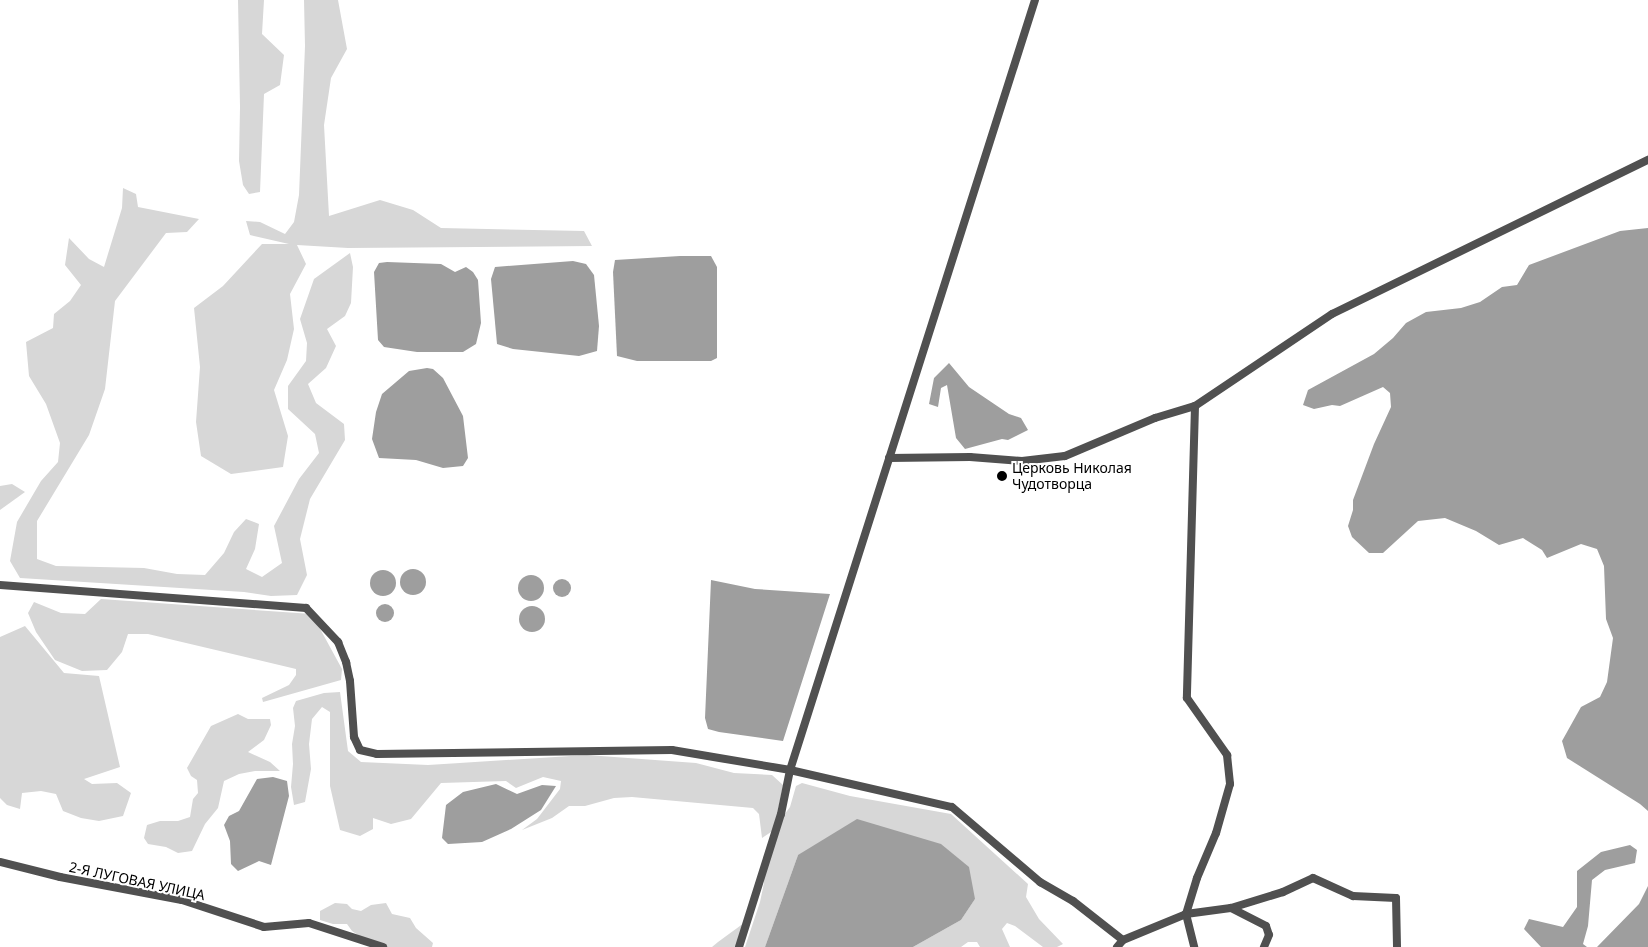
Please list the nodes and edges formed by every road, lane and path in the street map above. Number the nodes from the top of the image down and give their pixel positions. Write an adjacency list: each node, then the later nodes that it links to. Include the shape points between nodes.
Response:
1 (1035, 0): 4 (street)
2 (1648, 160): 3 (street, via 1332,314)
3 (1195, 406): 4 (street, via 1155,418 1064,456 1022,461 970,457); 9 (street, via 1188,698 1227,755 1230,784)
4 (889, 458): 6 (street)
5 (4, 585): 6 (street, via 306,608 338,642 346,662 354,737 360,750 377,754 672,750)
6 (790, 770): 10 (street, via 952,806 1040,882 1074,901); 12 (street)
7 (0, 862): 11 (street, 2-Я ЛУГОВАЯ УЛИЦА, via 182,900 264,927 309,923)
8 (1231, 908): 9 (street); 15 (street, via 1266,926 1269,935); 16 (street, via 1283,892 1313,878 1353,896 1396,898)
9 (1186, 914): 10 (street); 14 (street)
10 (1123, 940): 13 (street)
11 (383, 947)
12 (740, 947)
13 (1117, 947)
14 (1194, 947)
15 (1264, 947)
16 (1397, 947)

